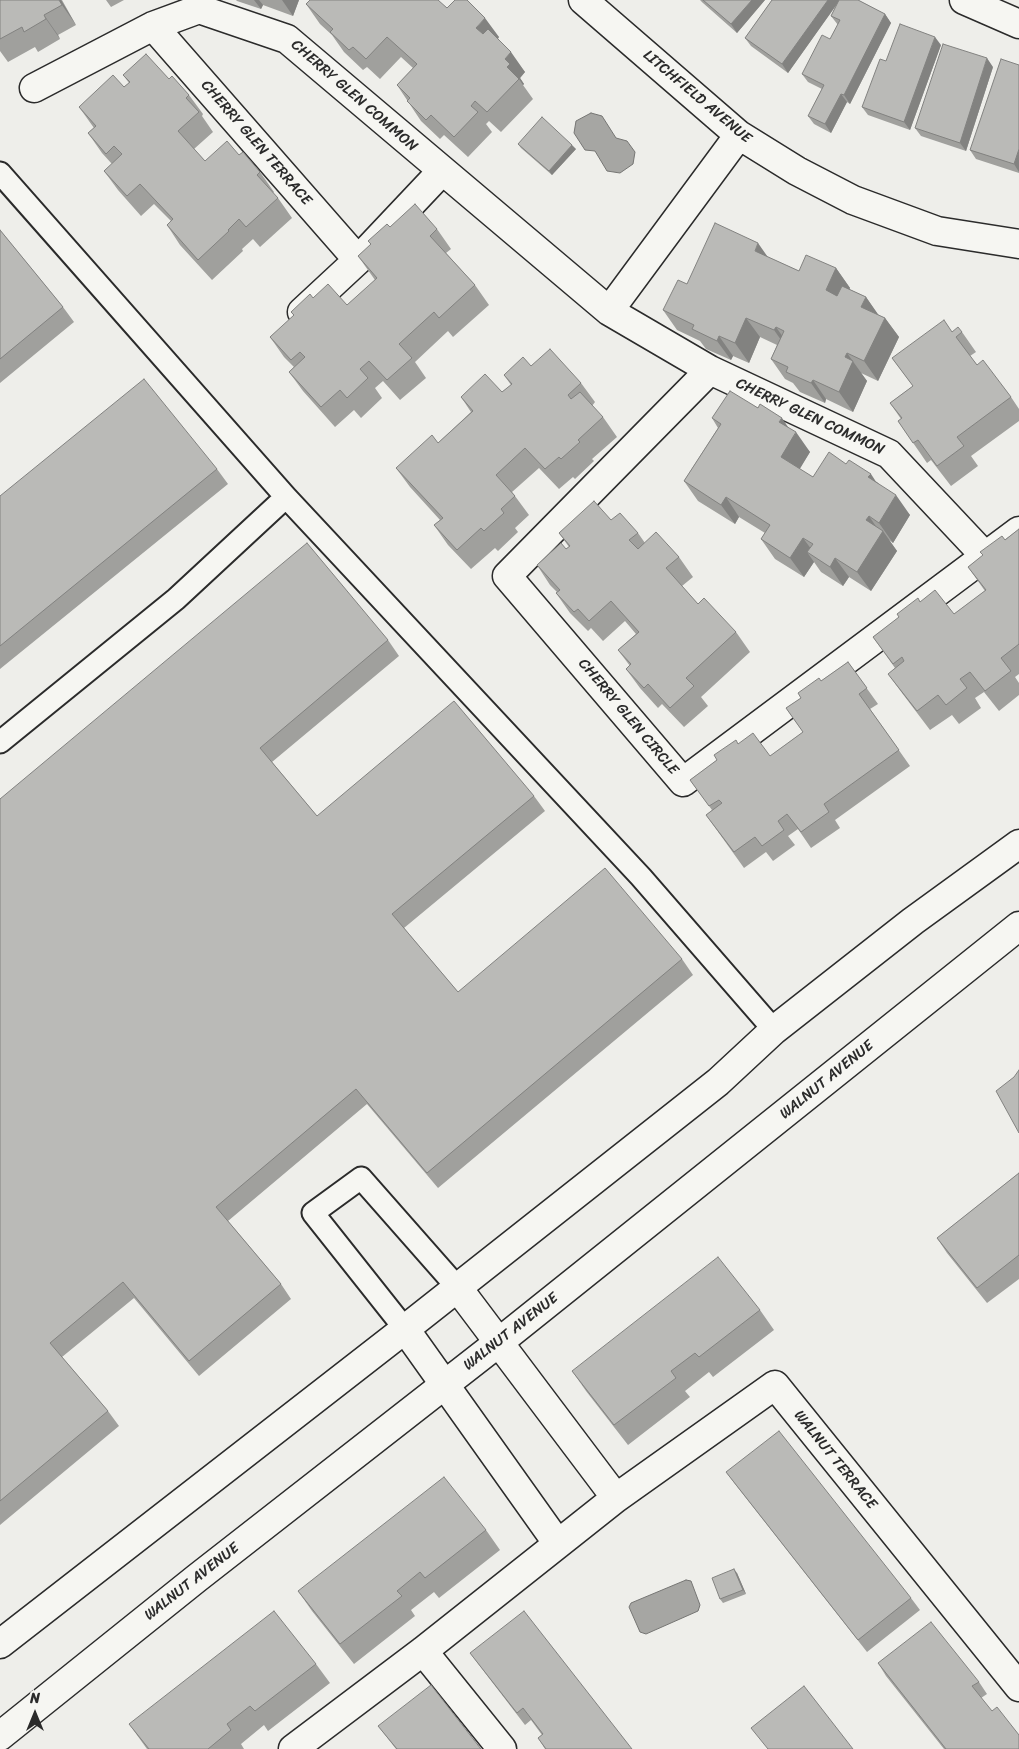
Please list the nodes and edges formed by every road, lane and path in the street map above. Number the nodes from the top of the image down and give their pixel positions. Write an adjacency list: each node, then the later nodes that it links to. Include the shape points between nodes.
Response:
1 (583, 0): 6 (street, LITCHFIELD AVENUE)
2 (964, 0): 3 (street)
3 (1019, 24)
4 (153, 26): 5 (street, CHERRY GLEN COMMON); 7 (street, CHERRY GLEN COMMON, via 199,9 287,39); 10 (street, CHERRY GLEN TERRACE)
5 (34, 88)
6 (739, 134): 9 (street, LITCHFIELD AVENUE, via 797,171 853,200 937,230); 11 (street)
7 (442, 171): 10 (street); 11 (street, CHERRY GLEN COMMON)
8 (0, 173): 14 (lane)
9 (1019, 244)
10 (358, 260): 12 (street)
11 (609, 311): 13 (street, CHERRY GLEN COMMON)
12 (285, 328)
13 (710, 370): 16 (street, CHERRY GLEN COMMON, via 889,454); 16 (street, CHERRY GLEN CIRCLE, via 507,576 683,782)
14 (286, 496): 17 (lane, via 176,599); 20 (lane, via 635,870)
15 (1019, 531): 16 (street, CHERRY GLEN CIRCLE)
16 (985, 556)
17 (0, 742)
18 (1019, 844): 20 (street, via 913,921)
19 (1019, 926): 23 (street, WALNUT AVENUE)
20 (774, 1030): 21 (street, via 718,1082)
21 (457, 1287): 22 (street); 22 (lane, via 361,1178 313,1213); 23 (street)
22 (405, 1329): 24 (street); 27 (street)
23 (498, 1343): 24 (street, WALNUT AVENUE); 25 (street)
24 (444, 1385): 26 (street); 30 (street, WALNUT AVENUE)
25 (616, 1498): 26 (street, WALNUT TERRACE); 29 (street, WALNUT TERRACE, via 775,1385)
26 (558, 1544): 28 (street, WALNUT TERRACE)
27 (0, 1644)
28 (423, 1651): 31 (street, WALNUT TERRACE); 32 (street)
29 (1019, 1687)
30 (0, 1736)
31 (293, 1749)
32 (502, 1749)

